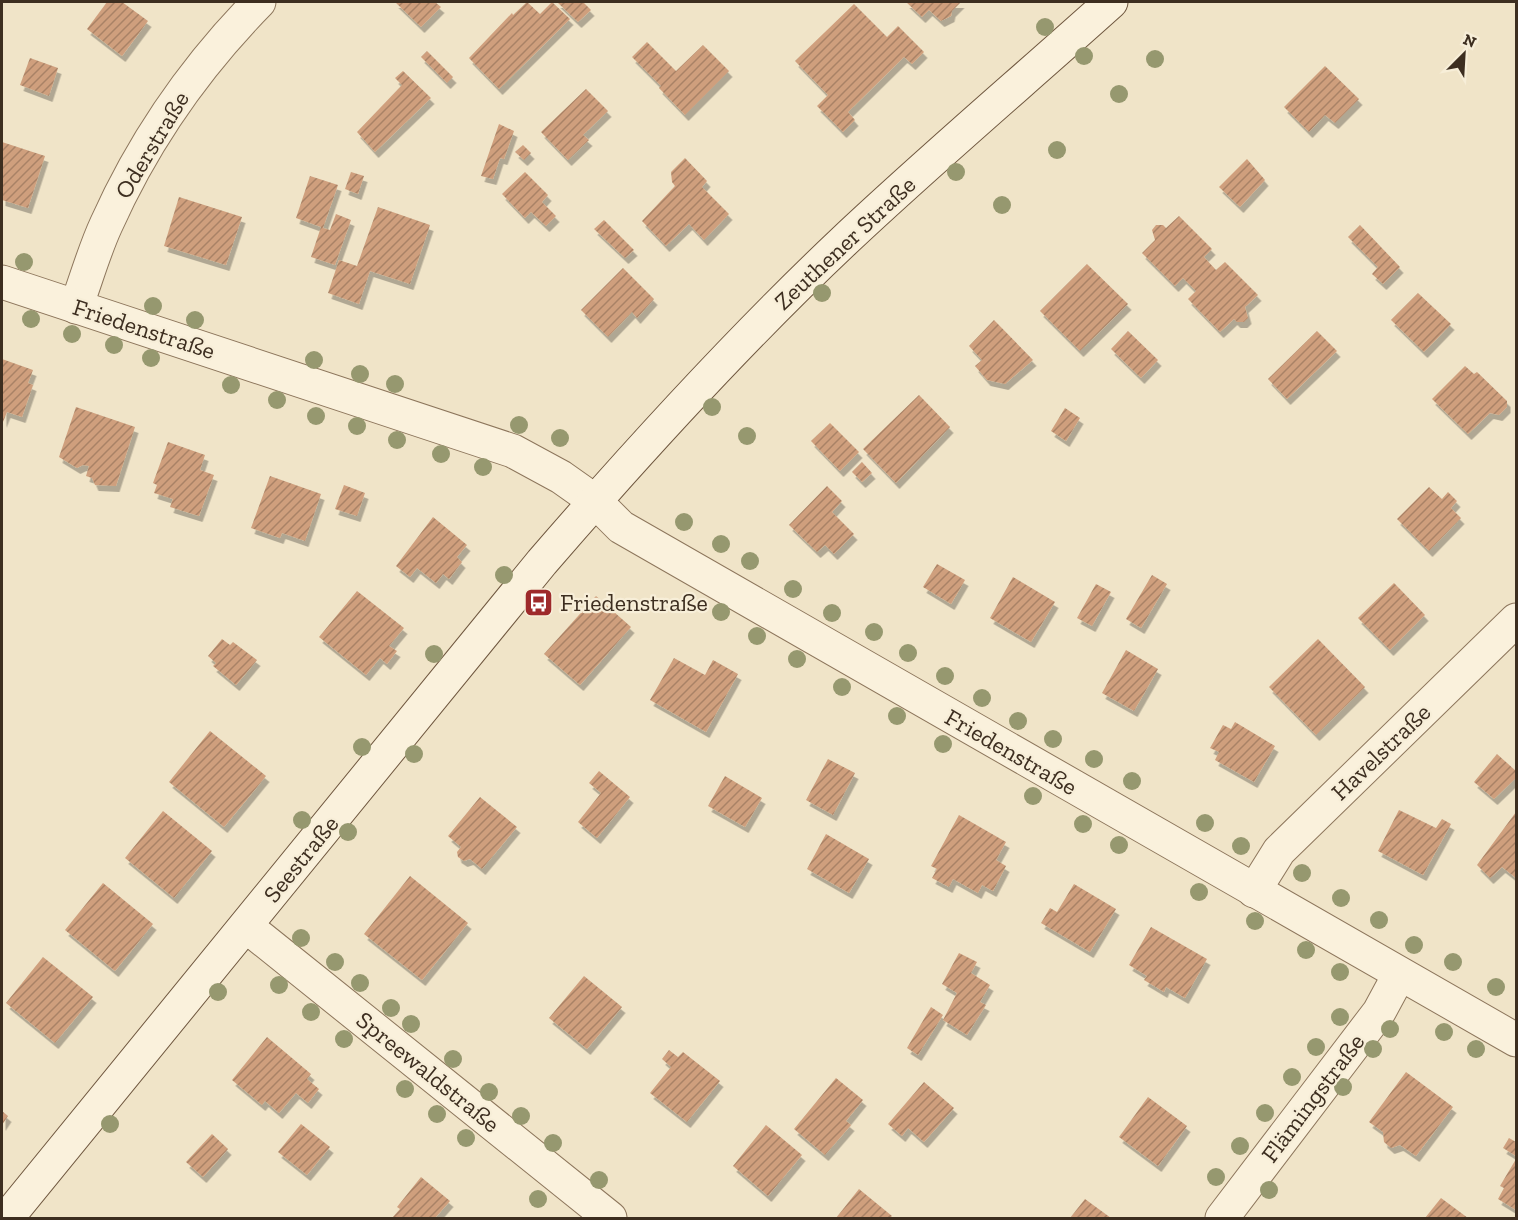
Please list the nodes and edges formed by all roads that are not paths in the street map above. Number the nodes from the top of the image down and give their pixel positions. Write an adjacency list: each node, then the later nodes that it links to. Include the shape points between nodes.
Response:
1 (259, 2): 4 (street, Oderstraße, via 205,61 148,144 106,225)
2 (1111, 2): 5 (street, Zeuthener Straße, via 844,241 778,305)
3 (2, 282): 4 (street, Friedenstraße)
4 (76, 307): 5 (street, Friedenstraße, via 513,451)
5 (595, 501): 7 (street, Friedenstraße, via 621,527); 8 (street, Seestraße)
6 (1516, 620): 7 (street, Havelstraße, via 1279,851)
7 (1254, 891): 9 (street, Friedenstraße)
8 (246, 926): 11 (street, Seestraße); 12 (street, Spreewaldstraße)
9 (1399, 975): 10 (street, Friedenstraße); 13 (street, Flämingstraße, via 1379,1012)
10 (1516, 1040)
11 (8, 1218)
12 (610, 1218)
13 (1222, 1218)

